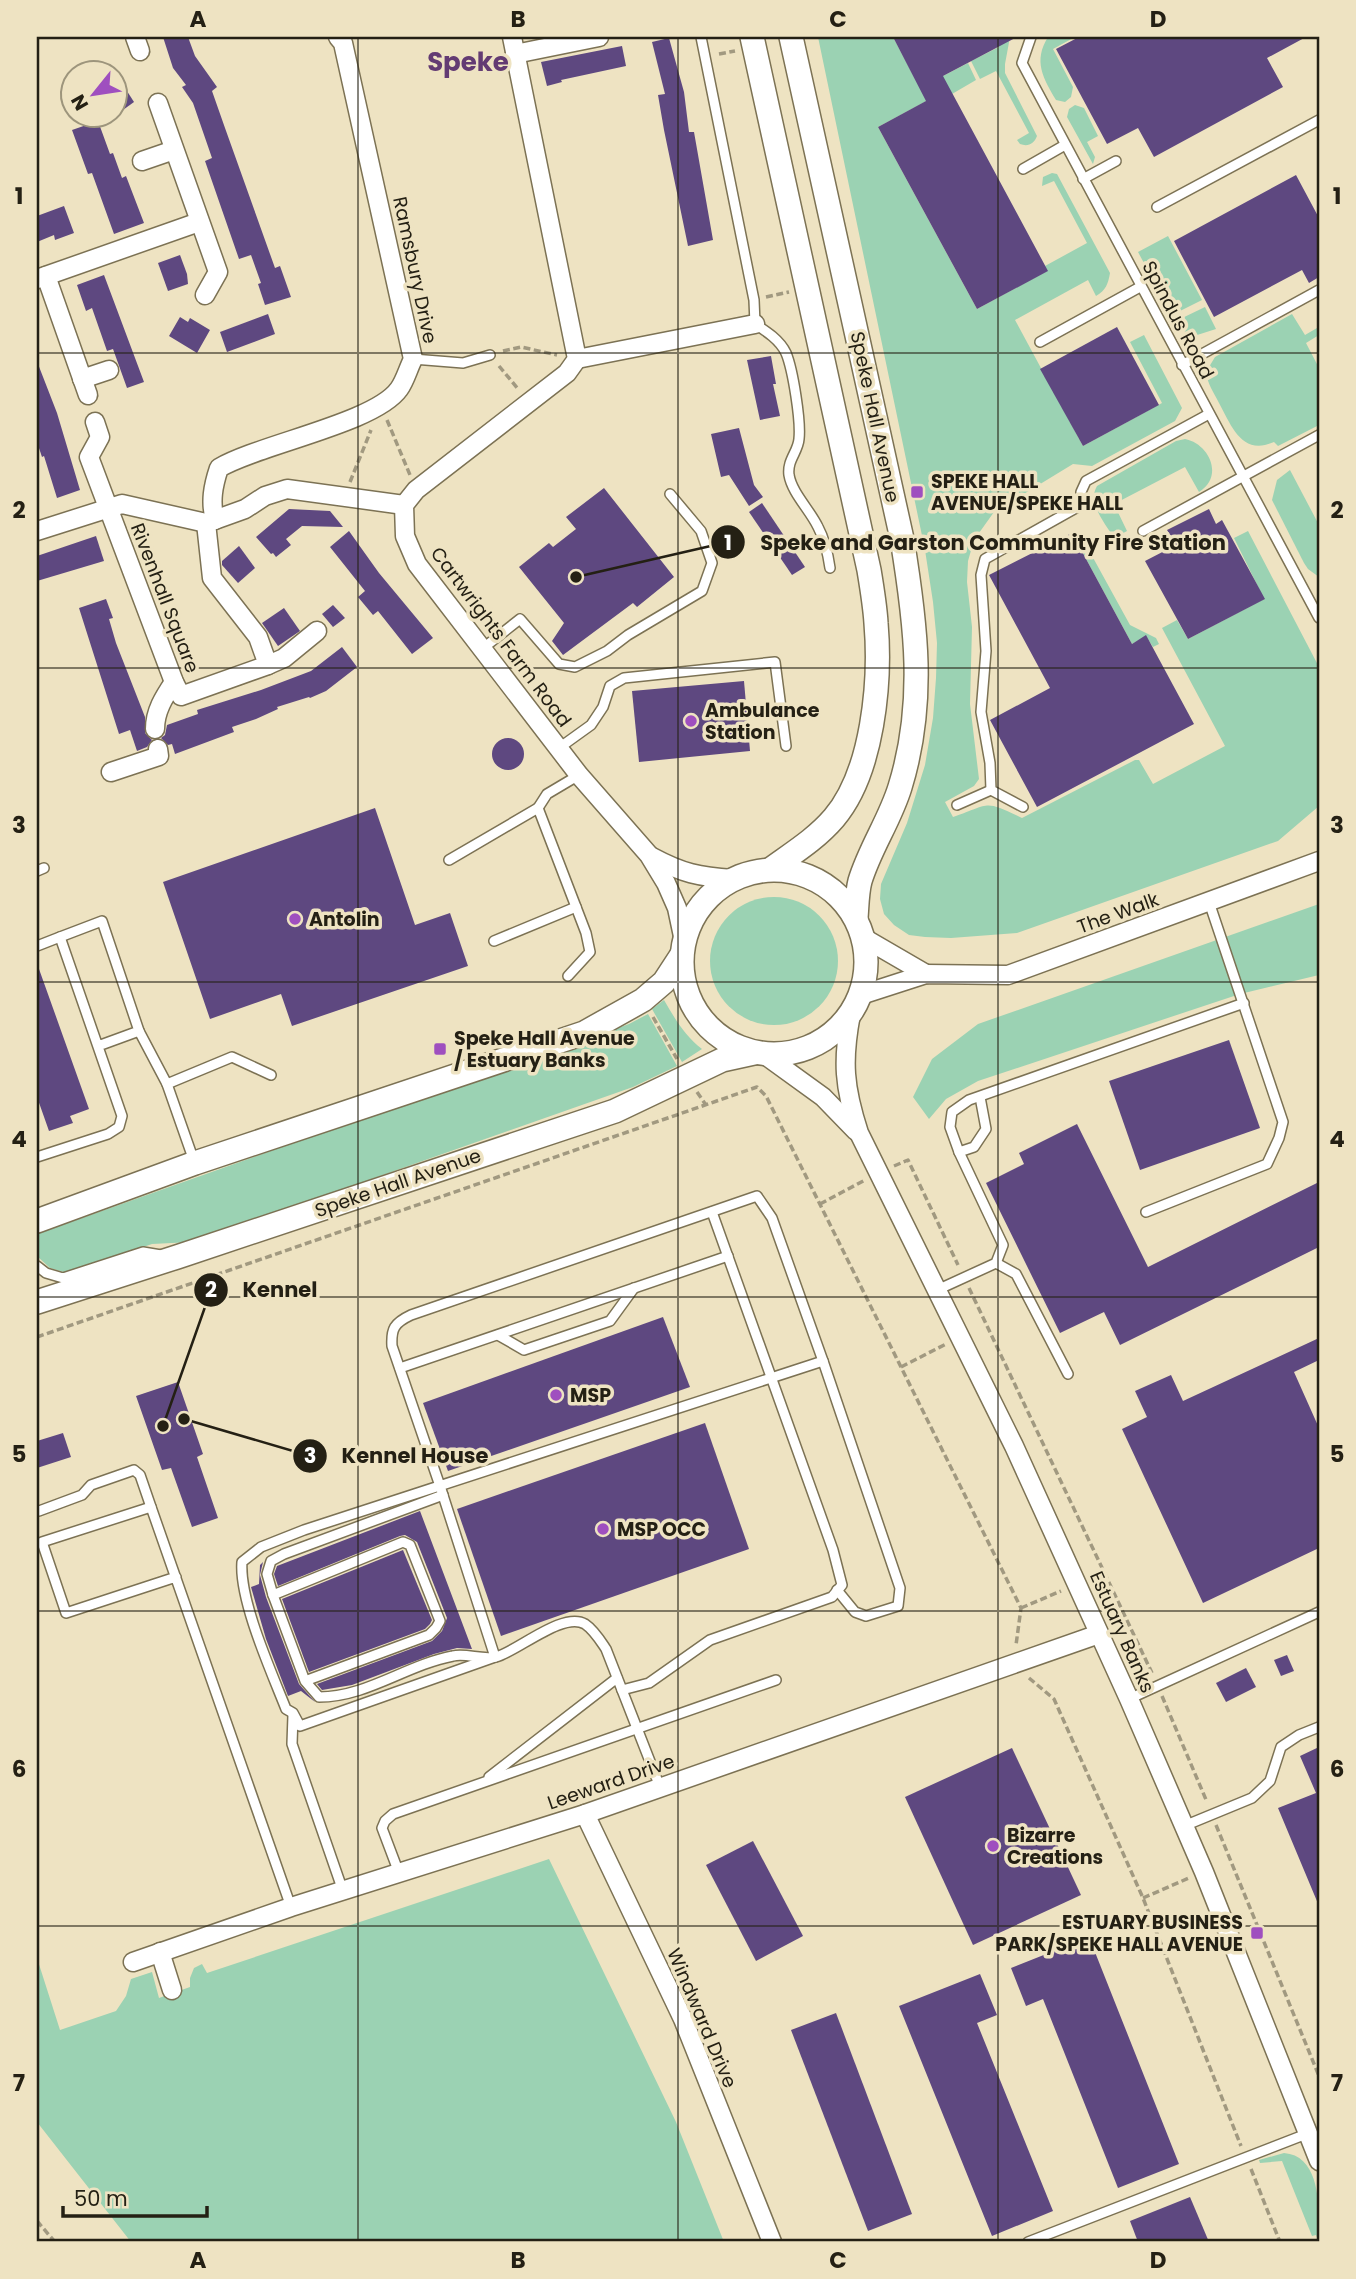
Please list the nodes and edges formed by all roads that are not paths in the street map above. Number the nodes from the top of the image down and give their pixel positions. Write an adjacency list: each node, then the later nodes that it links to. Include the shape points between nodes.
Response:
1 (338, 37): 25 (street, Ramsbury Drive, via 344,43)
2 (599, 37): 7 (street)
3 (791, 37): 63 (street, Speke Hall Avenue, via 902,539 917,648 911,743 900,789 859,883)
4 (1031, 37): 10 (lane, Spindus Road, via 1021,63)
5 (701, 41): 22 (lane, via 754,300)
6 (753, 42): 59 (street, Speke Hall Avenue, via 869,570 877,625 871,727 848,799 811,840)
7 (513, 45): 26 (street)
8 (158, 103): 11 (street)
9 (1319, 120): 16 (lane)
10 (1065, 145): 14 (lane); 15 (lane, Spindus Road)
11 (174, 150): 13 (street); 17 (street)
12 (1116, 161): 15 (lane)
13 (142, 162)
14 (1023, 169)
15 (1083, 179): 19 (lane, Spindus Road)
16 (1157, 207)
17 (200, 222): 18 (street); 21 (street, via 218,272)
18 (41, 277): 28 (street, via 85,387)
19 (1140, 287): 23 (lane); 27 (lane, Spindus Road)
20 (1319, 290): 27 (lane)
21 (205, 295)
22 (755, 324): 26 (street); 39 (lane, via 786,353 800,435 789,476 818,526)
23 (1040, 342)
24 (490, 355): 25 (lane, via 463,363)
25 (413, 359): 36 (street, Ramsbury Drive, via 398,390 381,406 219,468)
26 (577, 359): 34 (street, via 567,373 416,489)
27 (1182, 365): 29 (lane, Spindus Road)
28 (108, 370)
29 (1209, 414): 32 (lane, Spindus Road); 52 (lane, via 1086,481 1081,492 1083,504 985,559 981,575 986,651 981,712)
30 (95, 422): 35 (street, Rivenhall Square, via 100,437 89,457)
31 (1319, 435): 32 (lane)
32 (1243, 477): 38 (lane); 40 (lane, Spindus Road)
33 (670, 494): 43 (lane, via 701,531 712,563 702,591 576,667 559,664 520,619)
34 (404, 505): 36 (street, via 287,489); 43 (street, Cartwrights Farm Road, via 405,536 417,564)
35 (108, 508): 36 (street, via 122,505); 37 (street); 45 (street, Rivenhall Square)
36 (211, 522): 44 (street, via 212,578 258,637)
37 (37, 531)
38 (1143, 531)
39 (830, 568)
40 (1317, 608): 41 (lane, Spindus Road)
41 (1319, 618)
42 (317, 631): 44 (street, Rivenhall Square)
43 (482, 649): 49 (street, Cartwrights Farm Road)
44 (268, 666): 45 (street, Rivenhall Square, via 181,696)
45 (174, 682): 46 (street, via 159,709)
46 (155, 729)
47 (786, 746): 49 (lane, via 775,662 624,678 610,687 592,725)
48 (158, 748): 50 (street, via 159,756)
49 (559, 748): 51 (street, Cartwrights Farm Road)
50 (111, 772)
51 (579, 775): 55 (lane, via 547,794); 56 (street, Cartwrights Farm Road)
52 (992, 790): 53 (lane); 54 (lane)
53 (957, 805)
54 (1023, 807)
55 (538, 808): 57 (lane); 62 (lane)
56 (649, 855): 60 (street, Cartwrights Farm Road, via 676,870); 67 (street, Cartwrights Farm Road, via 677,908)
57 (449, 860)
58 (1319, 861): 61 (street, The Walk)
59 (771, 869): 60 (street); 63 (street, via 798,872 822,883 843,900)
60 (733, 879): 67 (street, via 710,894 694,916)
61 (1209, 902): 68 (street, The Walk, via 1008,975); 70 (lane)
62 (576, 907): 65 (lane); 69 (lane, via 590,952)
63 (860, 928): 68 (street, The Walk); 71 (street, via 867,967)
64 (60, 937): 66 (lane); 72 (lane, via 102,921); 73 (lane)
65 (494, 941)
66 (37, 946)
67 (683, 949): 74 (street, via 682,971 689,999 705,1024 727,1042); 81 (street, via 664,982 643,1000 584,1033)
68 (926, 974): 71 (street, The Walk)
69 (568, 976)
70 (1244, 1003): 77 (lane); 83 (lane, via 1283,1122 1267,1164)
71 (856, 1004): 74 (street, via 837,1030 816,1045 792,1053); 78 (street, Estuary Banks, via 845,1048 845,1074)
72 (139, 1031): 73 (lane); 76 (lane)
73 (98, 1046): 80 (lane, via 122,1116 118,1127 108,1135)
74 (760, 1054): 78 (street, Estuary Banks, via 823,1097); 86 (street, Speke Hall Avenue, via 722,1060 615,1111)
75 (271, 1074): 76 (lane, via 232,1057)
76 (167, 1084): 81 (lane)
77 (980, 1097): 79 (lane, via 986,1129 974,1147); 79 (lane, via 952,1112 950,1127)
78 (859, 1133): 90 (street, Estuary Banks)
79 (958, 1152): 87 (lane, via 1003,1244)
80 (37, 1157)
81 (195, 1163): 84 (street)
82 (712, 1212): 85 (lane); 93 (lane, via 757,1196 772,1218); 94 (lane, via 397,1322 392,1346)
83 (1146, 1212)
84 (37, 1221)
85 (728, 1256): 89 (lane); 96 (lane)
86 (177, 1257): 88 (lane, via 143,1252 63,1278); 91 (street, Speke Hall Avenue)
87 (996, 1263): 90 (lane); 95 (lane, via 1016,1274)
88 (37, 1266)
89 (634, 1288): 92 (lane); 92 (lane, via 610,1321 524,1350)
90 (937, 1290): 104 (street, Estuary Banks)
91 (37, 1302)
92 (498, 1335): 94 (lane)
93 (823, 1361): 96 (lane); 101 (lane, via 900,1588 898,1606 866,1616 855,1612)
94 (400, 1368): 97 (lane)
95 (1068, 1374)
96 (770, 1378): 97 (lane); 101 (lane, via 833,1550 842,1585)
97 (441, 1490): 102 (lane, via 271,1561 267,1574); 105 (lane); 111 (lane, via 304,1530 261,1547 242,1562 241,1577 262,1646 286,1709)
98 (151, 1507): 99 (lane, via 134,1470); 100 (lane); 100 (lane, via 42,1542 66,1613)
99 (38, 1511)
100 (176, 1577): 120 (lane)
101 (838, 1590): 109 (lane, via 832,1597 710,1640 649,1683)
102 (273, 1595): 108 (lane); 108 (lane, via 403,1542 410,1545 440,1621 429,1635)
103 (1319, 1612): 110 (lane)
104 (1099, 1634): 110 (street, Estuary Banks); 115 (street, Leeward Drive)
105 (495, 1657): 106 (lane, via 570,1621 584,1623 606,1649); 108 (lane, via 455,1655 336,1697 319,1697); 111 (lane, via 300,1726)
106 (617, 1678): 109 (lane); 114 (lane)
107 (776, 1680): 113 (lane)
108 (304, 1681)
109 (622, 1690): 113 (lane)
110 (1129, 1699): 117 (street, Estuary Banks)
111 (293, 1713): 119 (lane, via 292,1744)
112 (1319, 1727): 117 (lane, via 1281,1747 1270,1780 1252,1798)
113 (637, 1728): 114 (lane); 115 (lane)
114 (482, 1782): 118 (lane, via 393,1814 385,1821 382,1828)
115 (660, 1787): 116 (street, Leeward Drive)
116 (585, 1814): 118 (street, Leeward Drive); 126 (street, Windward Drive, via 682,2019)
117 (1184, 1825): 124 (street, Estuary Banks)
118 (399, 1873): 119 (street, Leeward Drive)
119 (343, 1891): 120 (street, Leeward Drive)
120 (291, 1907): 121 (street, Leeward Drive)
121 (160, 1952): 122 (street, Leeward Drive); 123 (street)
122 (133, 1962)
123 (172, 1990)
124 (1309, 2133): 125 (street, Estuary Banks); 127 (lane)
125 (1319, 2161)
126 (772, 2242)
127 (1028, 2242)

